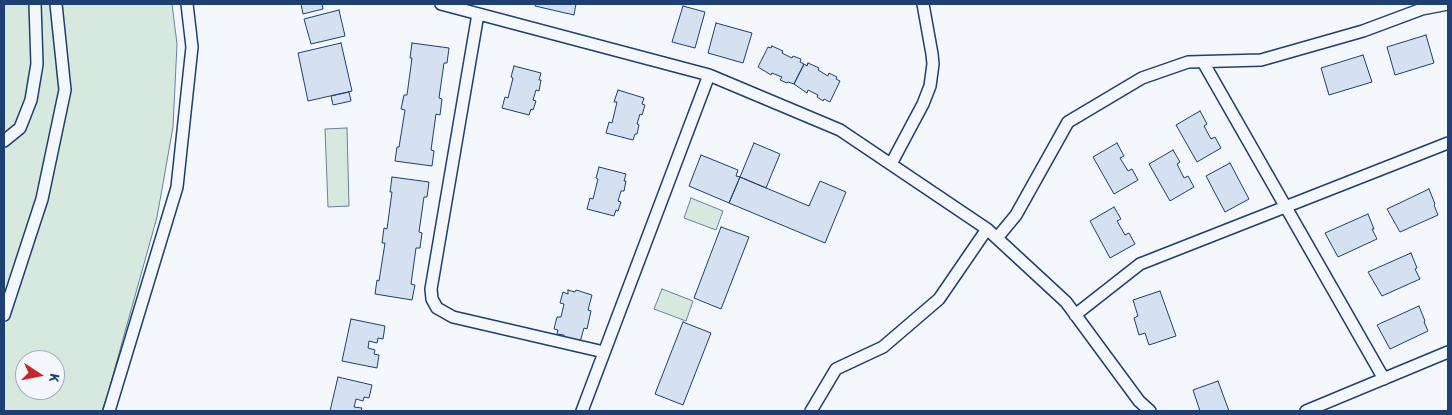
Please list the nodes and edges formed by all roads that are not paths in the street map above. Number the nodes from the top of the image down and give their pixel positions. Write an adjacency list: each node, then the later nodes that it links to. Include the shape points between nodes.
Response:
1 (36, 4): 10 (street, via 37,64 31,100 20,128)
2 (56, 4): 16 (street, via 65,90 42,199)
3 (186, 4): 21 (street, via 192,48 177,187)
4 (441, 4): 7 (street)
5 (923, 4): 12 (street, via 932,54 930,86)
6 (1448, 4): 8 (street, via 1422,9 1363,31 1261,60)
7 (478, 14): 9 (street); 18 (street, via 431,289 432,299 437,308 453,317)
8 (1203, 62): 13 (street); 15 (street, via 1188,62 1142,78 1068,122 1016,215)
9 (709, 75): 12 (street, via 840,130); 18 (street)
10 (4, 141)
11 (1448, 143): 13 (street)
12 (891, 164): 14 (street)
13 (1286, 207): 17 (street, via 1140,264); 20 (street)
14 (987, 229): 15 (street); 23 (street, via 939,299 883,347 836,369)
15 (997, 238): 17 (street, via 1066,302)
16 (4, 315)
17 (1075, 315): 24 (street, via 1139,401)
18 (604, 352): 22 (street)
19 (1448, 352): 20 (street)
20 (1384, 379): 25 (street)
21 (109, 411)
22 (582, 411)
23 (812, 411)
24 (1150, 411)
25 (1306, 411)

